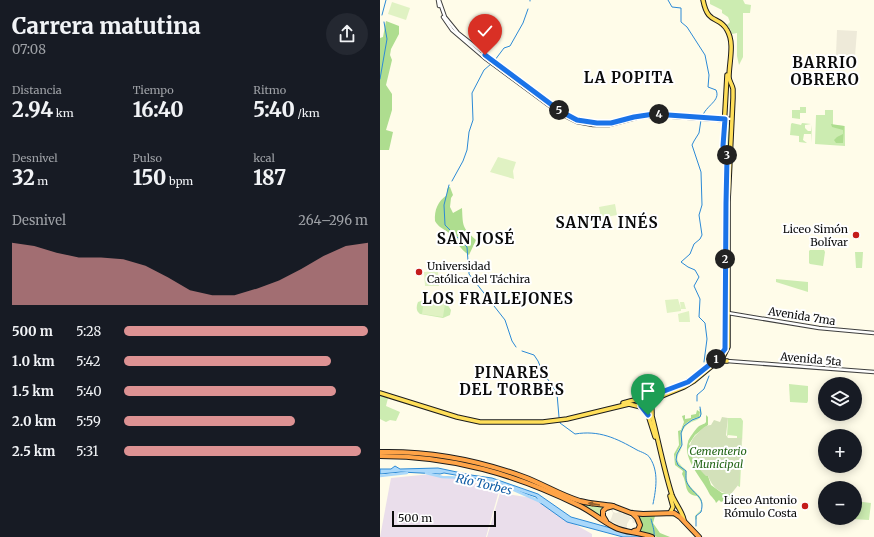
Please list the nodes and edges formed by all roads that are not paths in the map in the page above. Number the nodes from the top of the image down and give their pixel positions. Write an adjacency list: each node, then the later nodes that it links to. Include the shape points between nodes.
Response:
1 (439, 0): 3 (street, via 448,25); 7 (street, via 445,17 458,33 518,80 573,118 600,123 654,114)
2 (702, 0): 5 (main road, via 706,16 724,28 728,36); 6 (main road, via 707,14 723,24 729,34 729,79)
3 (486, 59): 4 (street); 7 (street, via 563,115 578,122 609,125 640,117 660,116)
4 (481, 60)
5 (726, 97): 6 (main road); 7 (main road)
6 (733, 97): 8 (main road)
7 (723, 119): 8 (street); 9 (main road, via 723,146 727,159)
8 (732, 119): 9 (main road)
9 (727, 314): 10 (street, Avenida 7ma, via 819,328); 11 (main road); 12 (main road, via 728,347)
10 (874, 333)
11 (725, 349): 12 (main road); 17 (main road, via 718,358 688,382)
12 (723, 357): 13 (main road); 14 (main road)
13 (718, 361): 14 (main road); 19 (main road, via 691,383 662,396)
14 (727, 361): 15 (street, Avenida 5ta)
15 (874, 372)
16 (380, 392): 17 (main road, via 467,418 536,421); 18 (main road, via 480,422 543,422 629,404)
17 (645, 398): 18 (main road); 19 (main road)
18 (641, 406): 19 (main road); 24 (main road, via 648,415 657,443 673,505)
19 (652, 406): 25 (main road, via 652,416 669,484)
20 (380, 452): 22 (highway, one-way to 20, via 579,501 526,478 475,462 430,455)
21 (380, 456): 26 (highway, via 447,461 500,473 555,494)
22 (613, 506): 23 (highway); 26 (highway, via 603,511)
23 (631, 513): 24 (highway); 27 (highway, via 640,525 638,530)
24 (670, 513): 25 (highway, via 676,514)
25 (684, 521): 29 (highway)
26 (608, 524): 27 (highway)
27 (632, 531): 28 (highway)
28 (652, 537)
29 (699, 537)

